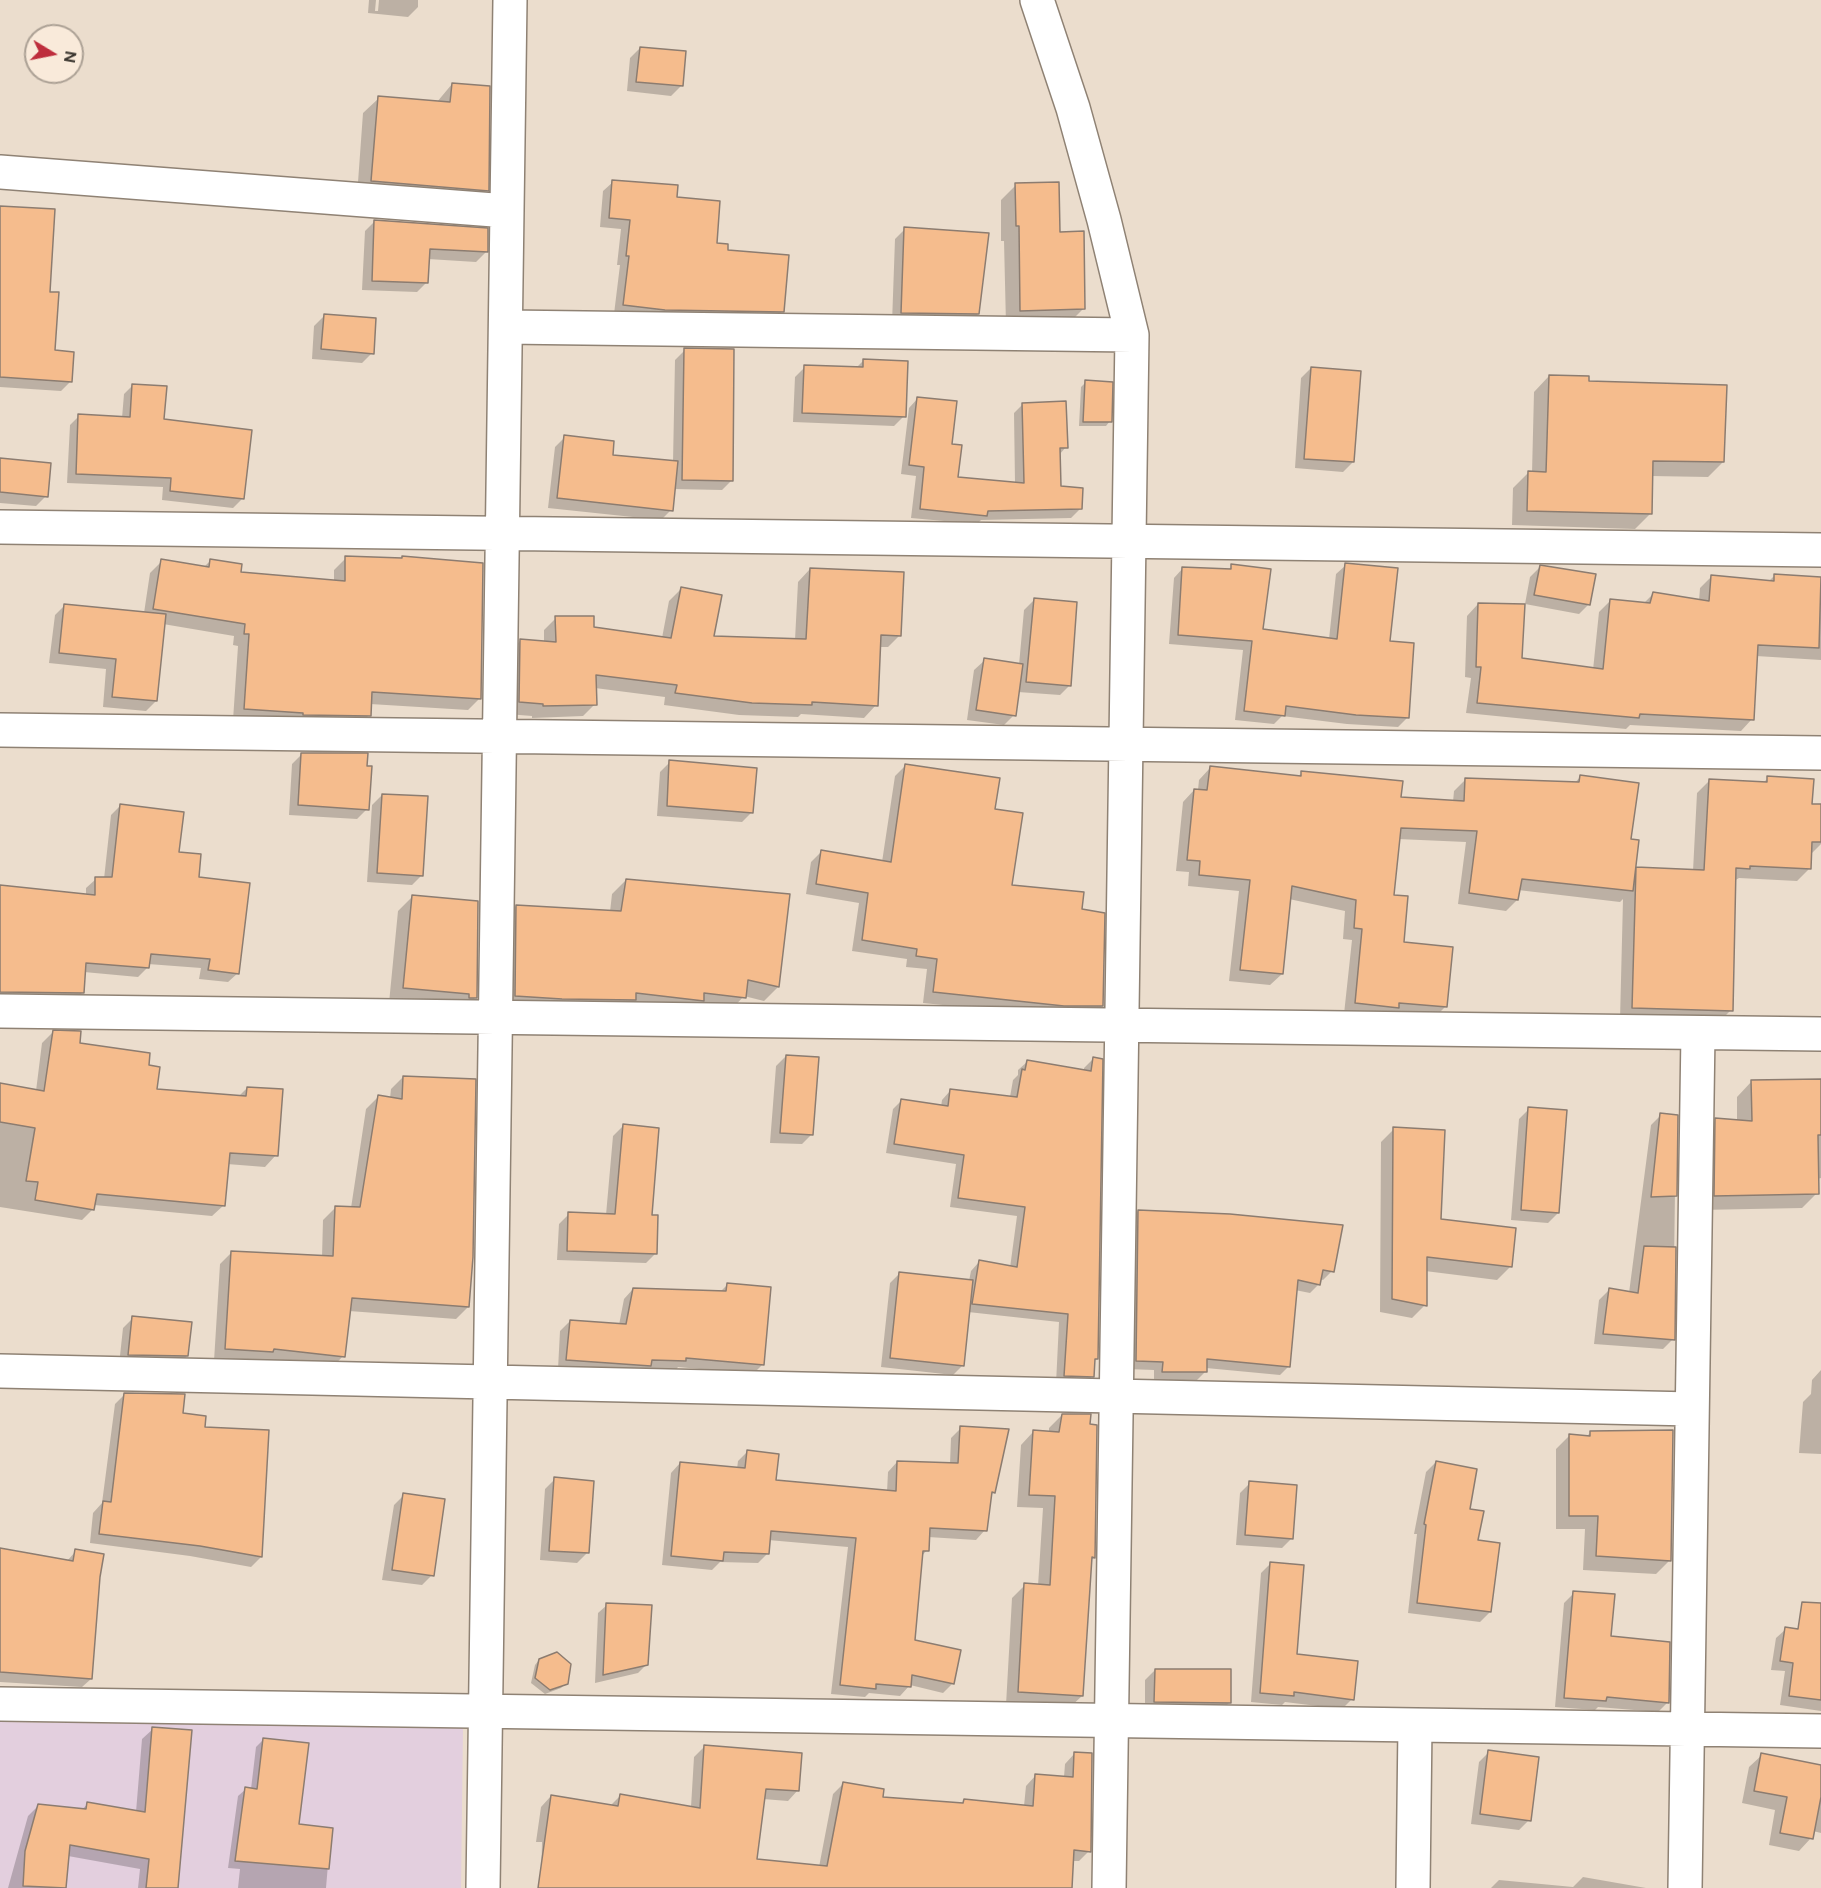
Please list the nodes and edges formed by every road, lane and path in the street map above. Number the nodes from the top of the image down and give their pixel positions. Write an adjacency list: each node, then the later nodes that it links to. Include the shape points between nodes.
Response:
1 (510, 0): 4 (street)
2 (1037, 0): 6 (street, via 1104,220)
3 (0, 172): 4 (street)
4 (507, 210): 5 (street)
5 (506, 327): 6 (street); 8 (street)
6 (1132, 335): 9 (street)
7 (0, 527): 8 (street)
8 (503, 534): 9 (street); 12 (street)
9 (1129, 541): 10 (street); 13 (street)
10 (1821, 550)
11 (0, 730): 12 (street)
12 (500, 737): 13 (street); 16 (street)
13 (1125, 745): 14 (street); 17 (street)
14 (1821, 753)
15 (0, 1011): 16 (street)
16 (496, 1018): 17 (street); 21 (street)
17 (1121, 1025): 18 (street); 22 (street)
18 (1698, 1033): 19 (street); 23 (street)
19 (1821, 1034)
20 (0, 1371): 21 (street)
21 (490, 1383): 22 (street); 25 (street)
22 (1116, 1397): 23 (street); 26 (street)
23 (1692, 1409): 28 (street)
24 (0, 1704): 25 (street)
25 (486, 1711): 26 (street); 30 (street)
26 (1112, 1720): 27 (street); 31 (street)
27 (1415, 1725): 28 (street); 32 (street)
28 (1687, 1729): 29 (street); 33 (street)
29 (1821, 1731)
30 (483, 1888)
31 (1109, 1888)
32 (1413, 1888)
33 (1685, 1888)

